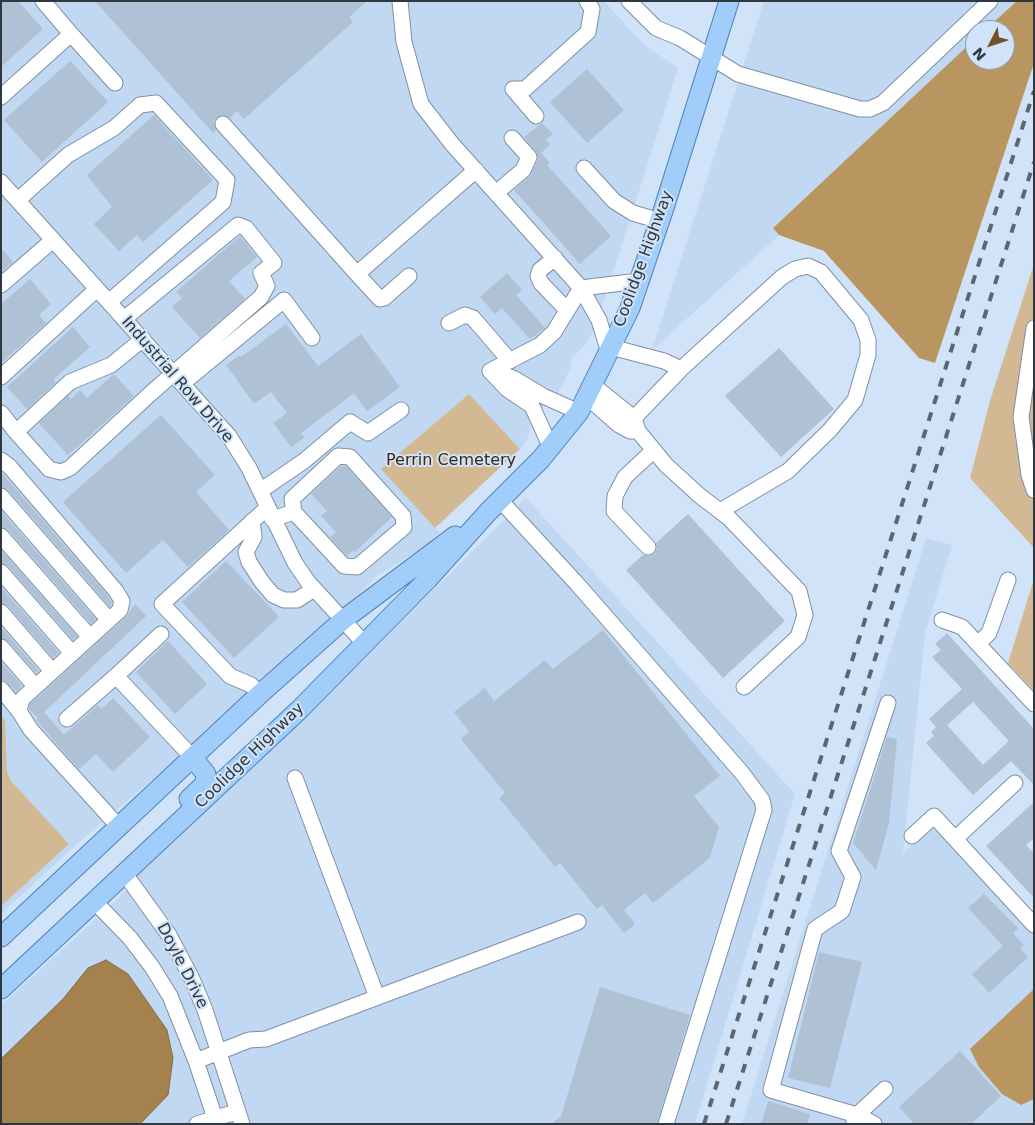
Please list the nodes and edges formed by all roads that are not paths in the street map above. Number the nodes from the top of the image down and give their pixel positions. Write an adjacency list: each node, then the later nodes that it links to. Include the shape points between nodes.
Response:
1 (43, 1): 7 (street)
2 (400, 1): 15 (street, via 404,42 421,104)
3 (587, 1): 11 (street, via 592,9 588,32 525,89 513,89)
4 (629, 1): 8 (street, via 656,28 680,38)
5 (729, 1): 8 (main road, Coolidge Highway)
6 (990, 1): 8 (street, via 883,103 870,109 860,109 738,74)
7 (71, 34): 9 (street); 10 (street)
8 (711, 58): 19 (main road, Coolidge Highway)
9 (115, 83)
10 (1, 97)
11 (536, 116)
12 (223, 124): 22 (street)
13 (512, 138): 17 (street, via 529,156 523,170)
14 (584, 168): 19 (street, via 614,201 634,213)
15 (476, 170): 17 (street); 22 (street)
16 (1, 182): 18 (street, Industrial Row Drive)
17 (496, 193): 21 (street)
18 (18, 200): 20 (street, Industrial Row Drive); 28 (street, via 68,155 114,128 140,105 156,103 227,180 223,202)
19 (660, 221): 24 (main road, Coolidge Highway)
20 (53, 240): 25 (street); 27 (street, Industrial Row Drive)
21 (555, 258): 26 (street); 29 (street, via 540,270 538,276)
22 (357, 274): 23 (street, via 380,299)
23 (408, 276)
24 (639, 281): 26 (street); 35 (main road, Coolidge Highway)
25 (1, 285)
26 (581, 288): 29 (street); 35 (street, via 599,320)
27 (97, 289): 28 (street, Industrial Row Drive); 39 (street)
28 (109, 302): 30 (street, Industrial Row Drive)
29 (567, 310): 36 (street, via 554,332 540,345)
30 (124, 319): 34 (street, Industrial Row Drive); 40 (street, via 238,225 246,228 274,263 261,273 267,286 261,297)
31 (449, 323): 36 (street, via 465,315 473,318)
32 (1034, 328): 49 (street, via 1021,417)
33 (312, 338): 40 (street, via 284,300)
34 (143, 339): 40 (street, Industrial Row Drive); 45 (street, via 111,365 70,382)
35 (610, 350): 37 (street, via 664,361); 41 (main road, Coolidge Highway)
36 (510, 361): 38 (street)
37 (681, 369): 44 (street); 54 (street, via 782,277 808,266 821,272 861,320 868,340 868,354 855,400 830,430 788,472)
38 (490, 371): 41 (street, via 513,378 543,396); 46 (street, via 507,389 532,406)
39 (1, 378)
40 (178, 378): 45 (street, via 74,465 61,472 48,468); 50 (street, Industrial Row Drive, via 229,436)
41 (586, 398): 44 (street); 46 (main road, Coolidge Highway)
42 (401, 410): 50 (street, via 368,433 350,422 304,461)
43 (1, 413): 45 (street)
44 (636, 424): 47 (street)
45 (16, 432)
46 (551, 448): 52 (main road, Coolidge Highway)
47 (654, 450): 54 (street, via 680,478); 58 (street, via 625,477 615,496 614,511)
48 (1, 460): 63 (street, via 116,591 122,601 120,610)
49 (1034, 490)
50 (260, 491): 55 (street, Industrial Row Drive)
51 (1, 496): 63 (street)
52 (494, 506): 64 (main road, Coolidge Highway); 68 (main road, Coolidge Highway, via 428,579); 104 (street, via 586,593 762,800 764,810)
53 (294, 512): 53 (street, via 344,566 357,567 404,528 403,516 350,457 338,456 292,499); 55 (street)
54 (720, 512): 75 (street, via 800,591 805,615 798,637)
55 (270, 513): 56 (street); 61 (street, Industrial Row Drive, via 295,562)
56 (252, 521): 61 (street, via 254,537 246,552 249,562 273,595 284,600 297,600); 77 (street, via 162,604 230,676 251,685)
57 (1, 536): 67 (street)
58 (648, 547)
59 (1, 572): 71 (street)
60 (1008, 580): 69 (street, via 988,633)
61 (314, 589): 64 (street, Industrial Row Drive)
62 (1, 612): 72 (street)
63 (109, 620): 67 (street)
64 (343, 620): 68 (street, Industrial Row Drive); 77 (main road, Coolidge Highway)
65 (942, 620): 69 (street, via 962,627)
66 (161, 634): 73 (street)
67 (90, 637): 71 (street)
68 (364, 642): 88 (main road, Coolidge Highway, via 299,710)
69 (978, 644): 79 (street)
70 (1, 647): 74 (street)
71 (72, 653): 72 (street)
72 (52, 671): 74 (street)
73 (116, 676): 81 (street); 82 (street)
74 (36, 686): 80 (street, via 22,698)
75 (744, 687)
76 (1, 689): 80 (street)
77 (260, 694): 82 (main road, Coolidge Highway)
78 (888, 703): 101 (street, via 839,851 854,878 842,911 815,929 771,1090)
79 (1034, 704)
80 (19, 711): 85 (street, via 31,730)
81 (67, 719)
82 (193, 758): 85 (main road, Coolidge Highway); 88 (main road, via 206,774 205,784 132,851 123,862)
83 (295, 778): 96 (street)
84 (1015, 783): 87 (street)
85 (119, 827): 89 (main road, Coolidge Highway)
86 (912, 836): 87 (street, via 934,816)
87 (955, 839): 92 (street)
88 (125, 874): 90 (main road, Coolidge Highway); 97 (street, Doyle Drive, via 154,912 184,964 205,1010)
89 (53, 889): 93 (main road, Coolidge Highway); 94 (main road, via 47,906)
90 (95, 902): 95 (main road, Coolidge Highway); 98 (street, Doyle Drive, via 130,938 152,967 170,996)
91 (578, 922): 96 (street)
92 (1034, 925)
93 (1, 937)
94 (1, 949)
95 (4, 983)
96 (377, 997): 97 (street, via 266,1039 249,1040)
97 (218, 1053): 98 (street); 100 (street, Doyle Drive)
98 (196, 1061): 102 (street, Doyle Drive)
99 (885, 1089): 101 (street)
100 (239, 1118): 102 (street)
101 (855, 1119): 105 (street)
102 (216, 1121): 103 (street)
103 (197, 1124)
104 (666, 1124)
105 (874, 1124)

